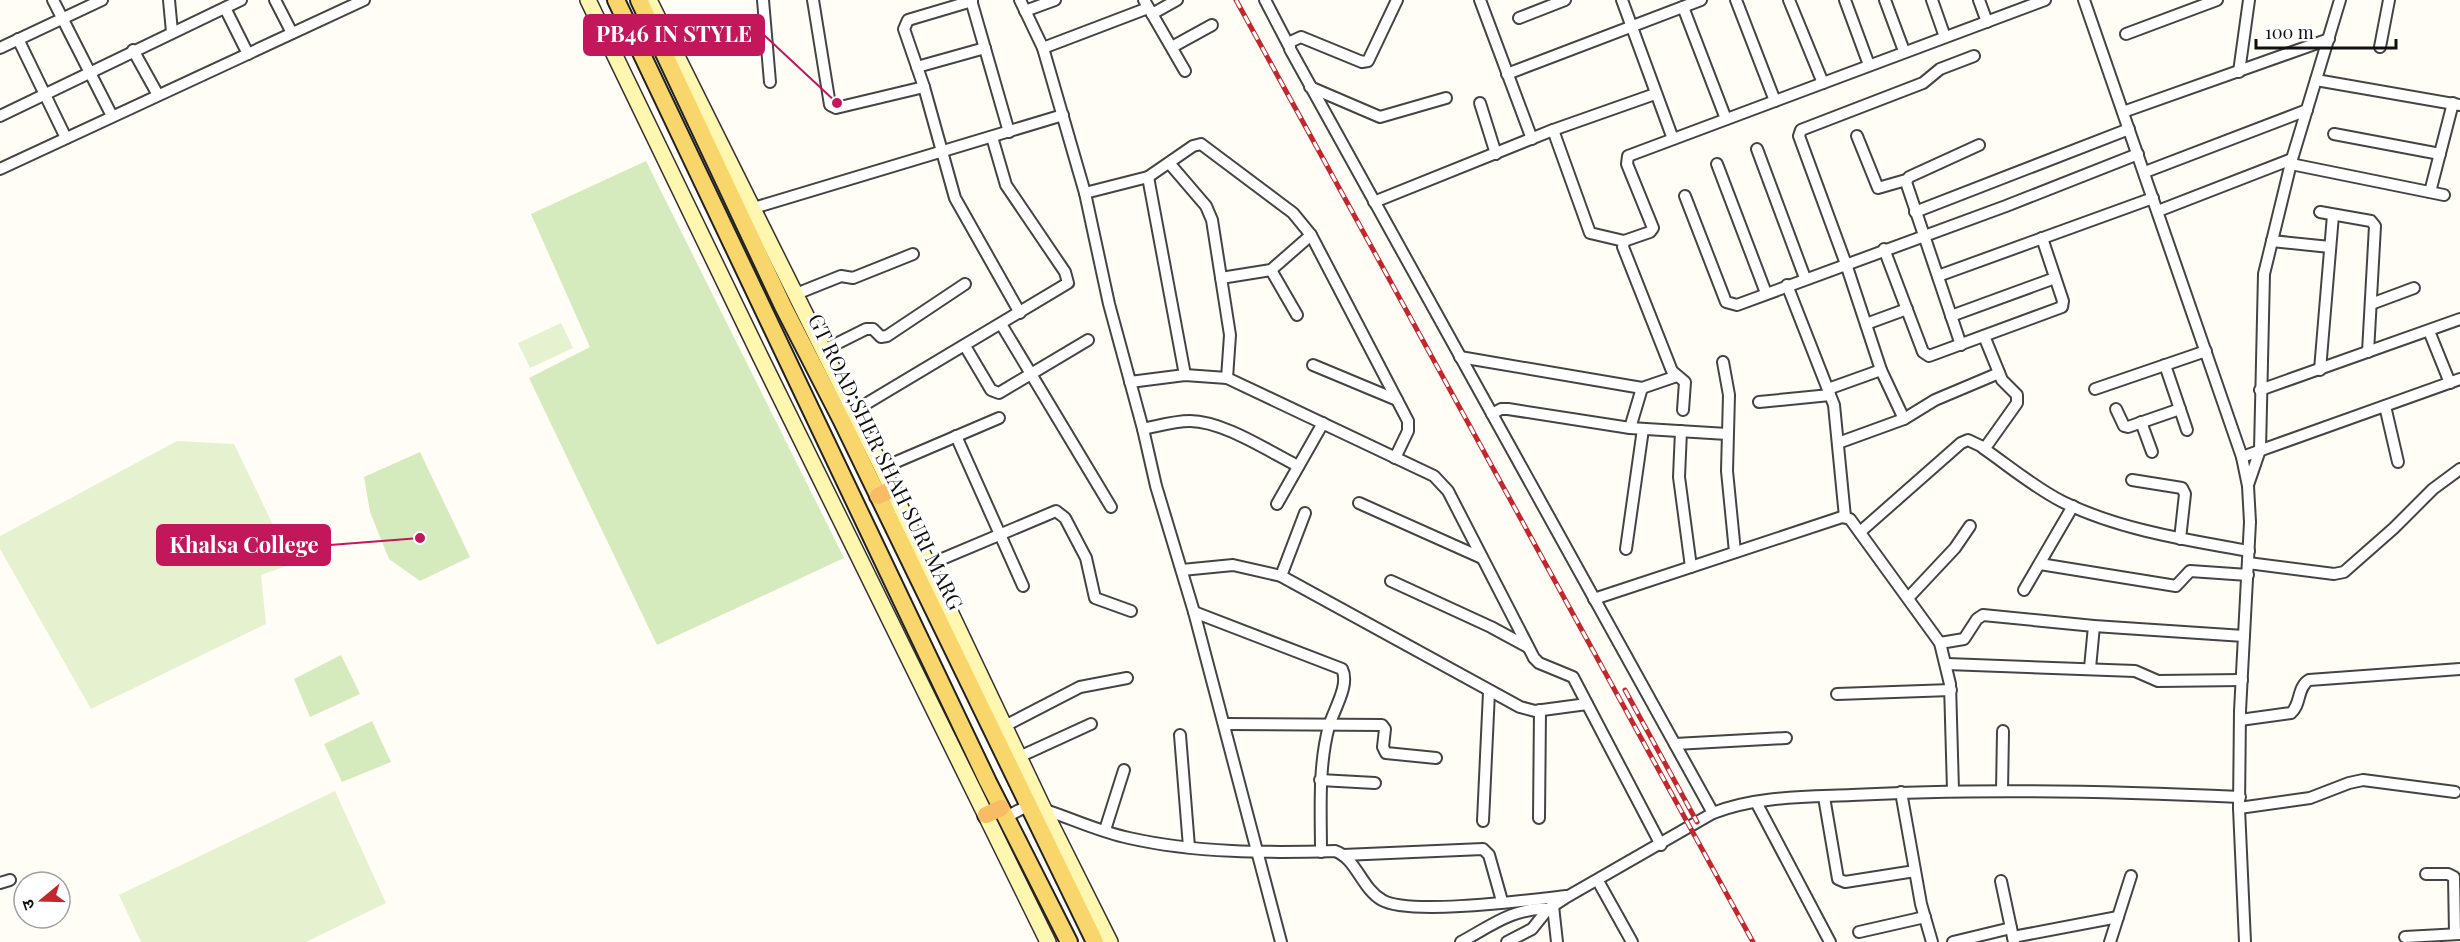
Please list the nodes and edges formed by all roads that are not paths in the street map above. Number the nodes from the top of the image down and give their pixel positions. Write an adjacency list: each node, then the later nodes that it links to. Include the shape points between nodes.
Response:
1 (53, 0): 44 (street)
2 (102, 0): 44 (street)
3 (168, 0): 48 (street)
4 (240, 0): 40 (street)
5 (275, 0): 49 (street)
6 (333, 0): 41 (street)
7 (364, 0): 41 (street)
8 (610, 0): 37 (main road)
9 (616, 0): 270 (main road, GT ROAD;SHER SHAH SURI MARG)
10 (639, 0): 116 (main road, GT ROAD;SHER SHAH SURI MARG)
11 (649, 0): 116 (main road)
12 (763, 0): 71 (street)
13 (813, 0): 73 (street, via 830,105 836,108)
14 (971, 0): 58 (street); 65 (street, via 905,22)
15 (1020, 0): 42 (street)
16 (1055, 0): 42 (street)
17 (1177, 0): 38 (street)
18 (1265, 0): 54 (street)
19 (1397, 0): 54 (street, via 1368,61 1301,37)
20 (1480, 0): 69 (street)
21 (1565, 0): 43 (street)
22 (1622, 0): 47 (street)
23 (1701, 0): 39 (street)
24 (1736, 0): 79 (street)
25 (1789, 0): 72 (street)
26 (1845, 0): 64 (street)
27 (1885, 0): 61 (street)
28 (1932, 0): 51 (street)
29 (1979, 0): 45 (street)
30 (2045, 0): 36 (street)
31 (2085, 0): 83 (street)
32 (2217, 0): 50 (street)
33 (2249, 0): 67 (street)
34 (2340, 0): 53 (street)
35 (2389, 0): 56 (street)
36 (2030, 3): 45 (street)
37 (591, 5): 270 (main road)
38 (1148, 7): 55 (street); 59 (street)
39 (1683, 7): 47 (street); 87 (street)
40 (225, 8): 48 (street); 62 (street)
41 (338, 11): 49 (street)
42 (1025, 11): 59 (street)
43 (1519, 18)
44 (62, 19): 52 (street); 68 (street)
45 (1987, 22): 51 (street)
46 (1212, 25): 55 (street)
47 (1632, 28): 69 (street); 75 (street)
48 (172, 32): 60 (street)
49 (292, 33): 62 (street)
50 (2126, 34)
51 (1946, 37): 61 (street)
52 (18, 39): 57 (street); 76 (street)
53 (2329, 39): 67 (street); 70 (street)
54 (1289, 46): 74 (street)
55 (1172, 47): 66 (street)
56 (2380, 47)
57 (0, 48)
58 (985, 48): 65 (street); 90 (street)
59 (1043, 48): 84 (street)
60 (134, 50): 68 (street); 77 (street)
61 (1904, 51): 64 (street)
62 (248, 54): 77 (street)
63 (1974, 56): 129 (street, via 1940,69 1923,83 1799,132)
64 (1869, 65): 72 (street)
65 (917, 67): 73 (street)
66 (1185, 71)
67 (2239, 72): 83 (street)
68 (89, 73): 76 (street); 86 (street)
69 (1507, 74): 95 (street)
70 (2316, 80): 81 (street); 82 (street)
71 (770, 82)
72 (1823, 83): 79 (street)
73 (924, 87): 99 (street)
74 (1310, 87): 78 (street, via 1380,117); 115 (street)
75 (1656, 94): 89 (street); 96 (street)
76 (45, 95): 85 (street); 94 (street)
77 (158, 95): 86 (street)
78 (1446, 98)
79 (1776, 101): 87 (street)
80 (1480, 103): 100 (street)
81 (2457, 104): 102 (street)
82 (2307, 110): 103 (street); 107 (street)
83 (2123, 112): 88 (street)
84 (1063, 115): 90 (street); 111 (street)
85 (0, 116)
86 (112, 116): 94 (street)
87 (1726, 119): 96 (street)
88 (2129, 129): 101 (street); 118 (street)
89 (1553, 130): 95 (street); 124 (street, via 1590,233)
90 (1009, 132): 93 (street)
91 (2334, 134): 102 (street)
92 (1857, 136): 109 (street, via 1878,188)
93 (992, 137): 99 (street); 142 (street, via 1006,185 1068,278 1065,287)
94 (66, 138): 106 (street)
95 (1532, 139): 100 (street)
96 (1673, 139): 124 (street, via 1628,156 1627,164 1653,228)
97 (1979, 145): 109 (street)
98 (1757, 149): 133 (street)
99 (942, 151): 116 (street); 142 (street, via 955,198)
100 (1496, 154): 115 (street)
101 (2138, 154): 107 (street); 122 (street)
102 (2440, 154): 110 (street)
103 (2292, 162): 110 (street); 117 (street); 125 (street)
104 (1170, 164): 108 (street); 121 (street, via 1192,146 1206,146 1293,213); 132 (street, via 1210,212)
105 (1717, 164): 138 (street)
106 (0, 169)
107 (2145, 172): 114 (street)
108 (1148, 177): 111 (street); 164 (street)
109 (1906, 180): 118 (street)
110 (2430, 192): 112 (street)
111 (1085, 193): 168 (street)
112 (2444, 195)
113 (1685, 196): 138 (street, via 1726,302 1737,305)
114 (2153, 198): 117 (street); 123 (street)
115 (1374, 202): 156 (street)
116 (747, 210): 139 (main road); 180 (main road, GT ROAD;SHER SHAH SURI MARG, via 783,306)
117 (2158, 211): 154 (street)
118 (1915, 212): 122 (street)
119 (2320, 212): 120 (street)
120 (2333, 215): 126 (street); 140 (street, via 2371,221 2375,226)
121 (1311, 235): 130 (street); 173 (street)
122 (1924, 235): 127 (street); 131 (street)
123 (2042, 238): 131 (street); 134 (street)
124 (1624, 241): 165 (street, via 1623,247)
125 (2272, 241): 126 (street); 171 (street, via 2262,300)
126 (2330, 247): 161 (street)
127 (1884, 249): 129 (street); 141 (street)
128 (913, 254): 139 (street, via 853,278 842,276)
129 (1846, 264): 133 (street); 147 (street)
130 (1271, 270): 132 (street); 143 (street)
131 (1938, 276): 144 (street)
132 (1221, 278): 166 (street, via 1230,335)
133 (1805, 278): 136 (street)
134 (2055, 278): 144 (street); 149 (street, via 2062,307)
135 (966, 284): 153 (street, via 887,336 866,329)
136 (1787, 285): 138 (street); 172 (street)
137 (2414, 288): 140 (street)
138 (1767, 293)
139 (796, 294): 153 (main road)
140 (2371, 304): 155 (street)
141 (1907, 309): 147 (street); 151 (street, via 1926,355)
142 (1020, 313): 146 (street)
143 (1297, 315)
144 (1951, 316): 151 (street)
145 (2460, 319): 148 (street)
146 (1001, 324): 152 (street); 163 (street)
147 (1866, 324): 160 (street)
148 (2429, 331): 155 (street); 167 (street)
149 (1984, 336): 151 (street); 162 (street)
150 (1088, 340): 163 (street)
151 (1961, 345)
152 (965, 346): 163 (street, via 995,392 1004,392); 180 (street)
153 (824, 350): 180 (main road)
154 (2206, 351): 159 (street); 196 (street)
155 (2368, 352): 161 (street)
156 (1460, 357): 169 (street); 179 (street)
157 (1723, 362): 190 (street, via 1729,395)
158 (1313, 364): 173 (street)
159 (2165, 365): 170 (street); 177 (street)
160 (1881, 370): 172 (street); 182 (street)
161 (2320, 370): 171 (street)
162 (1999, 373): 182 (street, via 1926,405); 193 (street, via 2018,400)
163 (1032, 374): 208 (street)
164 (1185, 375): 166 (street); 168 (street)
165 (1677, 376): 169 (street); 178 (street, via 1684,382)
166 (1227, 378): 184 (street)
167 (2455, 381): 175 (street)
168 (1130, 382): 186 (street)
169 (1642, 388): 185 (street)
170 (2095, 389)
171 (2260, 390): 194 (street)
172 (1829, 392): 174 (street); 192 (street)
173 (1396, 400): 197 (street, via 1409,425)
174 (1759, 402)
175 (2385, 405): 194 (street); 198 (street)
176 (2116, 409): 183 (street, via 2126,427)
177 (2180, 409): 183 (street); 188 (street)
178 (1683, 410)
179 (1492, 414): 185 (street, via 1508,409); 230 (street)
180 (847, 415): 200 (main road); 204 (main road, GT ROAD;SHER SHAH SURI MARG)
181 (999, 418): 191 (street)
182 (1904, 419): 192 (street)
183 (2141, 422): 195 (street)
184 (1323, 423): 197 (street); 199 (street)
185 (1630, 428): 187 (street)
186 (1143, 429): 199 (street, via 1198,422 1240,436); 223 (street)
187 (1643, 429): 189 (street); 215 (street)
188 (2187, 430)
189 (1681, 431): 190 (street); 221 (street, via 1678,477)
190 (1727, 434): 217 (street)
191 (956, 436): 200 (street); 213 (street)
192 (1838, 443): 210 (street)
193 (1983, 448): 207 (street); 212 (street, via 1968,440 1961,443)
194 (2260, 450): 196 (street); 203 (street)
195 (2152, 452)
196 (2242, 456): 203 (street)
197 (1395, 458): 218 (street, via 1440,481)
198 (2398, 462)
199 (1298, 466): 206 (street)
200 (882, 468): 204 (main road)
201 (2460, 469): 219 (street, via 2344,572)
202 (2132, 480): 214 (street, via 2182,488 2185,494)
203 (2248, 486): 216 (street)
204 (885, 492): 222 (main road, GT ROAD;SHER SHAH SURI MARG)
205 (1359, 503): 218 (street)
206 (1277, 504)
207 (2073, 506): 214 (street, via 2142,531); 220 (street)
208 (1111, 507)
209 (1305, 513): 225 (street)
210 (1845, 517): 212 (street); 217 (street)
211 (1970, 526): 229 (street)
212 (1860, 532): 229 (street)
213 (1000, 535): 222 (street); 227 (street); 231 (street, via 1050,512 1059,512 1086,558 1095,598)
214 (2180, 539): 216 (street)
215 (1626, 549)
216 (2248, 551): 219 (street)
217 (1736, 552): 221 (street)
218 (1482, 558): 236 (street)
219 (2248, 563): 224 (street)
220 (2040, 564): 224 (street, via 2176,586 2190,571); 228 (street)
221 (1691, 567): 230 (street)
222 (922, 568): 251 (main road, GT ROAD;SHER SHAH SURI MARG)
223 (1182, 570): 225 (street, via 1233,565); 232 (street)
224 (2247, 575): 234 (street)
225 (1281, 576): 243 (street)
226 (1391, 581): 236 (street)
227 (1023, 586)
228 (2024, 590)
229 (1909, 597): 235 (street)
230 (1594, 599): 255 (street)
231 (1131, 611)
232 (1194, 612): 249 (street); 250 (street, via 1342,669 1345,682)
233 (2094, 626): 234 (street); 235 (street, via 1983,615 1964,639); 238 (street)
234 (2244, 636): 241 (street)
235 (1940, 643): 237 (street)
236 (1528, 647): 245 (street, via 1539,663 1571,674)
237 (1947, 664): 238 (street); 242 (street)
238 (2090, 668): 241 (street, via 2139,672 2158,681)
239 (2460, 669): 247 (street, via 2309,680 2303,684 2291,713)
240 (1127, 678): 251 (street, via 1080,687)
241 (2242, 680): 247 (street)
242 (1951, 690): 244 (street); 261 (street)
243 (1489, 692): 246 (street, via 1520,707); 272 (street)
244 (1837, 694)
245 (1587, 704): 246 (street); 274 (street)
246 (1540, 710): 271 (street)
247 (2240, 720): 267 (street)
248 (1091, 724): 256 (street)
249 (1225, 724): 250 (street); 276 (street)
250 (1329, 726): 257 (street, via 1382,725 1386,753); 259 (street)
251 (999, 729): 256 (main road); 268 (main road, GT ROAD;SHER SHAH SURI MARG)
252 (2003, 731): 263 (street)
253 (1179, 735): 275 (street)
254 (1786, 738): 255 (street)
255 (1675, 744): 269 (street)
256 (1019, 757): 268 (main road)
257 (1436, 758)
258 (1124, 770): 273 (street)
259 (1320, 780): 260 (street); 277 (street)
260 (1375, 783)
261 (1953, 790): 262 (street); 263 (street)
262 (1901, 792): 265 (street); 279 (street)
263 (2002, 792): 267 (street)
264 (2455, 792): 267 (street, via 2363,780 2310,798)
265 (1824, 796): 266 (street); 279 (street, via 1838,879 1845,882)
266 (1756, 802): 269 (street, via 1736,804); 302 (street)
267 (2240, 802): 306 (street)
268 (1036, 807): 270 (street); 273 (street); 295 (main road, GT ROAD;SHER SHAH SURI MARG); 296 (main road)
269 (1713, 813): 274 (street)
270 (998, 814): 293 (main road); 294 (main road, GT ROAD;SHER SHAH SURI MARG)
271 (1539, 818)
272 (1483, 821)
273 (1105, 831): 275 (street)
274 (1661, 845): 282 (street)
275 (1188, 847): 276 (street)
276 (1256, 850): 277 (street); 297 (street)
277 (1321, 852): 278 (street)
278 (1343, 855): 285 (street, via 1367,887 1389,904 1413,907); 285 (street, via 1482,849 1489,855)
279 (1915, 871): 287 (street)
280 (2426, 874): 290 (street, via 2454,877)
281 (2131, 876): 288 (street)
282 (1598, 881): 284 (street); 301 (street)
283 (2001, 881): 291 (street)
284 (1569, 896): 285 (street); 286 (street)
285 (1502, 902)
286 (1550, 907): 298 (street, via 1525,909); 299 (street, via 1532,929); 300 (street)
287 (1924, 917): 289 (street); 303 (street)
288 (2118, 917): 291 (street); 305 (street)
289 (1859, 932)
290 (2457, 934): 292 (street)
291 (2012, 936): 304 (street)
292 (2405, 937)
293 (1048, 942)
294 (1069, 942)
295 (1095, 942)
296 (1110, 942)
297 (1281, 942)
298 (1461, 942)
299 (1507, 942)
300 (1557, 942)
301 (1632, 942)
302 (1830, 942)
303 (1932, 942)
304 (1953, 942)
305 (2110, 942)
306 (2245, 942)

